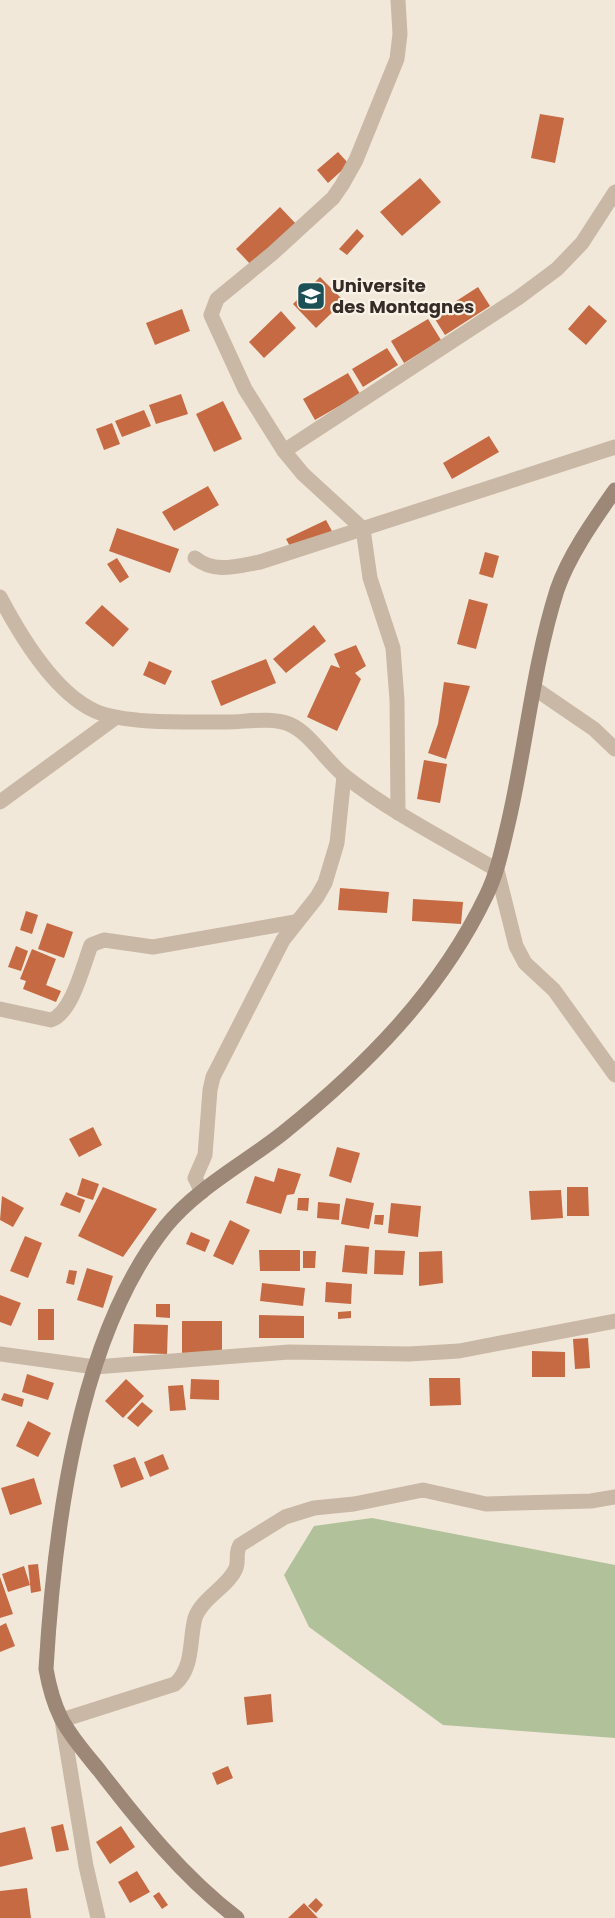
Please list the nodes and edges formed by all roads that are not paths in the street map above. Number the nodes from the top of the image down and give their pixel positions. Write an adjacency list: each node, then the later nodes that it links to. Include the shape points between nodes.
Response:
1 (398, 0): 4 (street, via 397,59 342,185 333,198 212,306 211,315 245,389)
2 (615, 192): 4 (street, via 582,243 556,269 471,330)
3 (615, 447): 6 (street)
4 (284, 451): 6 (street)
5 (615, 490): 9 (street, via 574,553 558,588)
6 (363, 530): 7 (street, via 234,567 215,568); 14 (street, via 370,578 393,648)
7 (195, 558)
8 (0, 597): 10 (street, via 37,658 69,693 93,711)
9 (534, 688): 11 (street, via 594,729); 15 (street)
10 (115, 718): 12 (street, via 288,724 300,731); 13 (street)
11 (615, 749)
12 (344, 776): 14 (street); 16 (street, via 337,843 325,883)
13 (0, 802)
14 (398, 813): 15 (street)
15 (497, 870): 18 (street, via 516,946 525,963 554,990); 19 (street, via 444,968 398,1028 352,1075)
16 (295, 922): 17 (street, via 153,947 96,941 66,1009 57,1018); 19 (street, via 213,1077 205,1155 195,1178)
17 (0, 1009)
18 (615, 1075)
19 (202, 1192): 22 (street, via 166,1225 142,1262 118,1308)
20 (615, 1321): 22 (street, via 459,1351 290,1352)
21 (0, 1354): 22 (street)
22 (95, 1368): 24 (street, via 58,1528 46,1669)
23 (615, 1497): 24 (street, via 486,1504 423,1490 314,1508 285,1517 240,1545 236,1569 205,1602 196,1618 188,1663 175,1684)
24 (62, 1720): 25 (street); 26 (street, via 176,1863)
25 (98, 1918)
26 (237, 1918)

